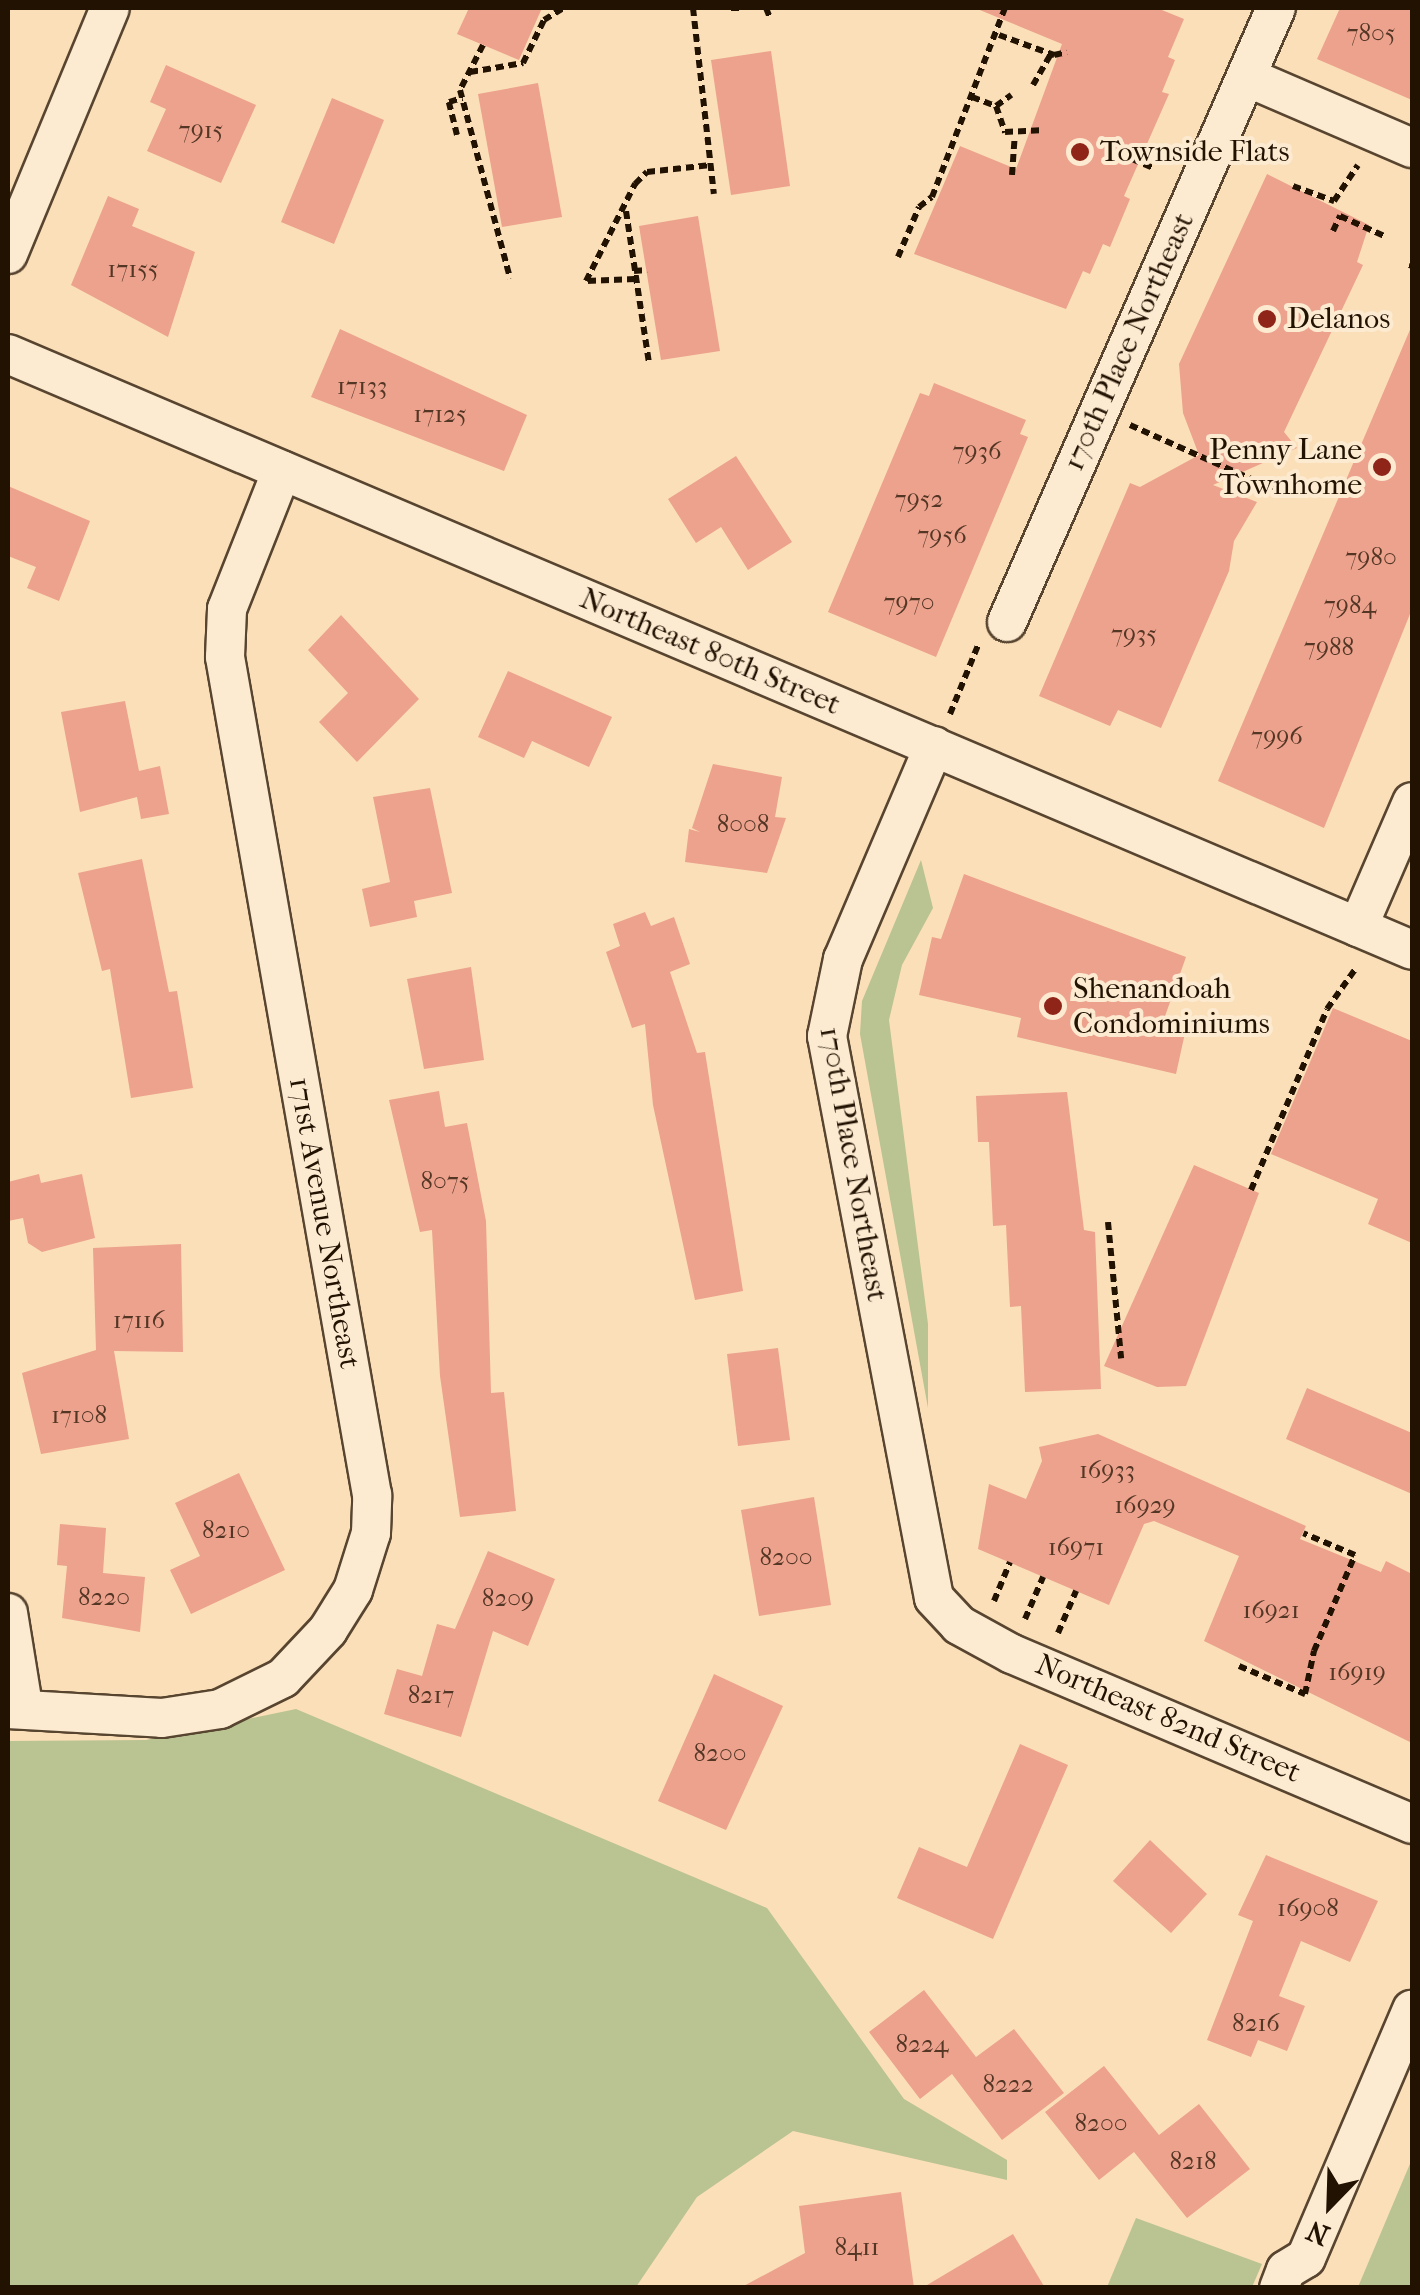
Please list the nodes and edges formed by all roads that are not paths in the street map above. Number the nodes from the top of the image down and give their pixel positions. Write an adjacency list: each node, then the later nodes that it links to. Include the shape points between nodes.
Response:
1 (110, 8): 5 (street)
2 (1276, 8): 3 (street, 170th Place Northeast)
3 (1246, 77): 4 (street); 8 (street, 170th Place Northeast)
4 (1412, 148)
5 (8, 254)
6 (8, 354): 7 (street, Northeast 80th Street)
7 (282, 470): 9 (street, Northeast 80th Street); 15 (street, 171st Avenue Northeast, via 228,610 226,656 372,1495 371,1533 353,1590 328,1630 283,1678 220,1709 162,1718)
8 (1003, 631)
9 (940, 736): 11 (street, Northeast 80th Street); 13 (street, 170th Place Northeast, via 843,958 827,1036)
10 (1412, 802): 11 (street)
11 (1358, 927): 12 (street, Northeast 80th Street)
12 (1412, 950)
13 (934, 1598): 16 (street, Northeast 82nd Street, via 959,1625 1000,1648)
14 (8, 1613): 15 (street)
15 (15, 1708)
16 (1412, 1824)
17 (1412, 2010): 18 (street)
18 (1311, 2272): 19 (street, via 1286,2270)
19 (1279, 2288)

